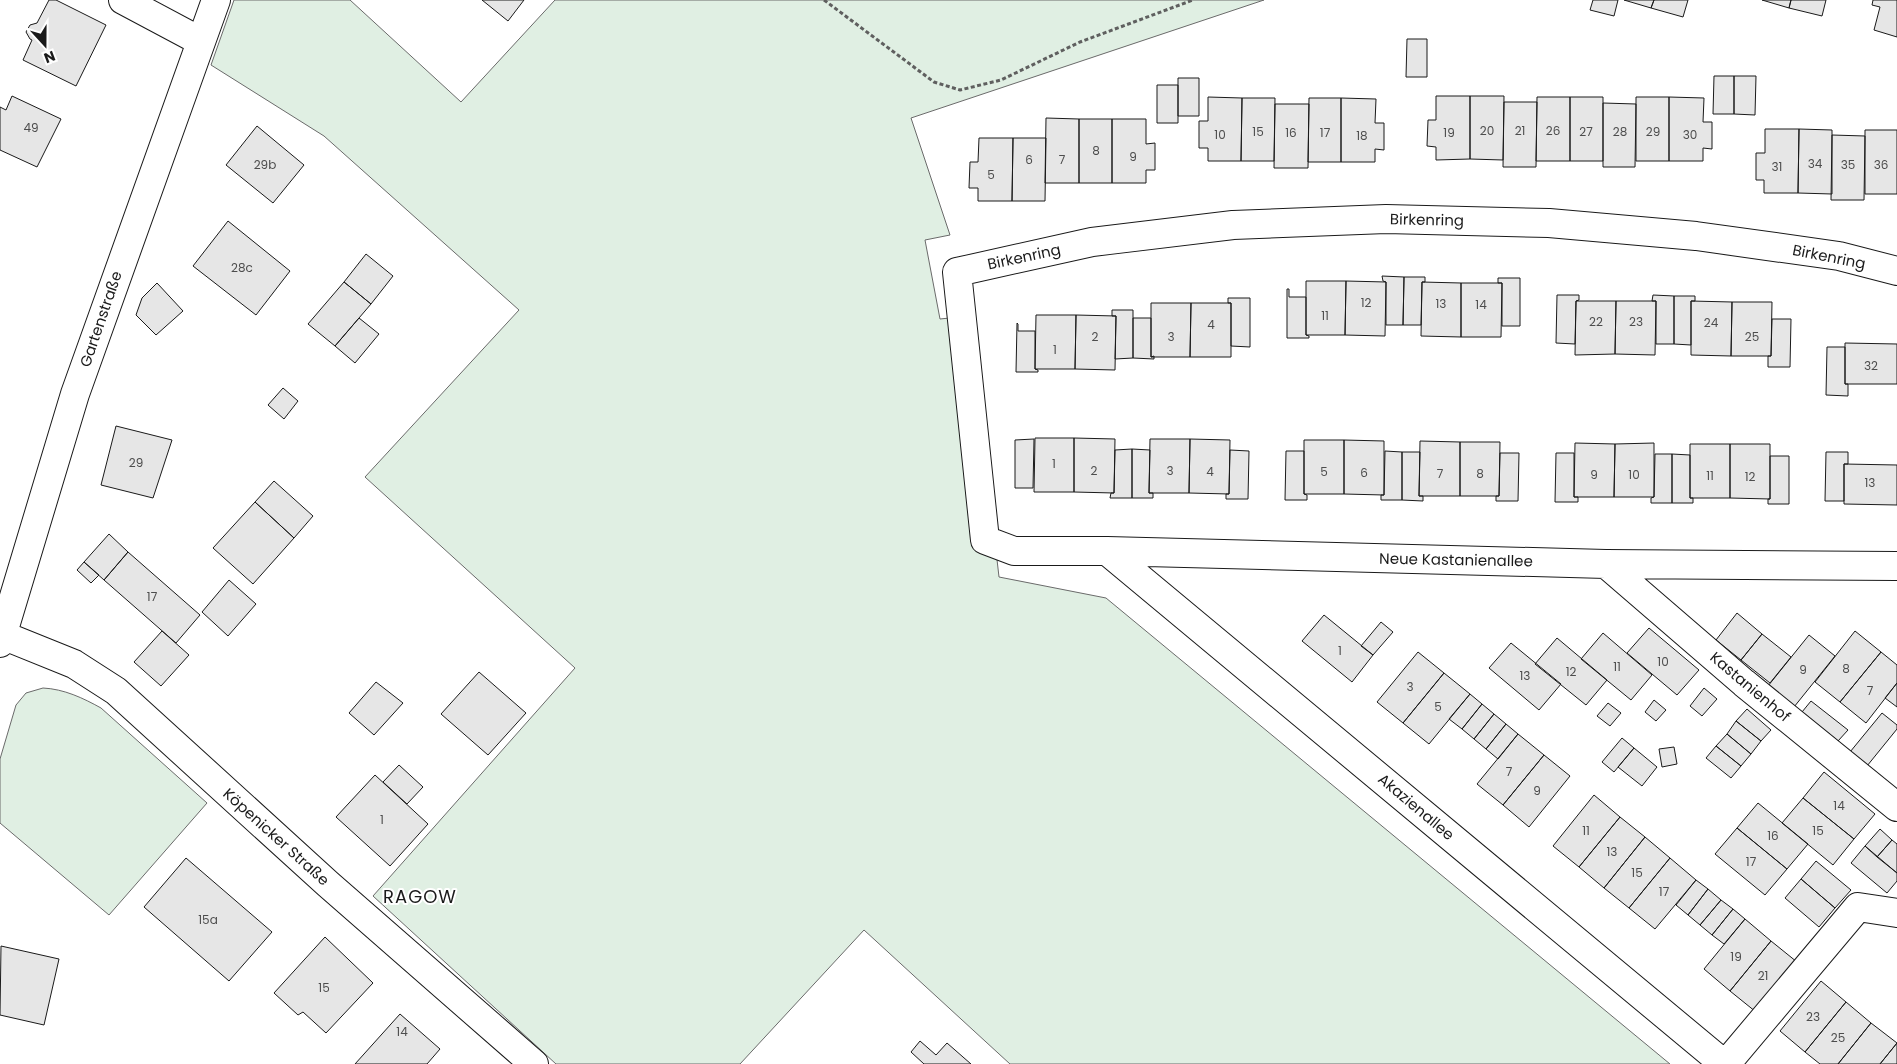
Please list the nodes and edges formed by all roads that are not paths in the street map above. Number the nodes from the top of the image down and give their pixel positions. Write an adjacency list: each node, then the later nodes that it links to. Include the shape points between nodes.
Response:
1 (123, 0): 3 (street)
2 (216, 0): 3 (street, Gartenstraße)
3 (200, 41): 9 (street, Gartenstraße, via 75,394)
4 (1897, 271): 5 (street, Birkenring, via 1839,256 1696,236 1548,223 1386,219 1205,228 1092,242 957,272 985,540)
5 (1014, 551): 6 (street, Neue Kastanienallee)
6 (1107, 551): 7 (street, Neue Kastanienallee); 13 (street, Akazienallee)
7 (1606, 564): 8 (street, Neue Kastanienallee); 10 (street, Kastanienhof, via 1744,683)
8 (1897, 566)
9 (1, 639): 12 (street, Köpenicker Straße, via 74,664 116,691 328,884)
10 (1897, 807)
11 (1897, 913): 13 (street, via 1858,906)
12 (534, 1064)
13 (1725, 1064)

